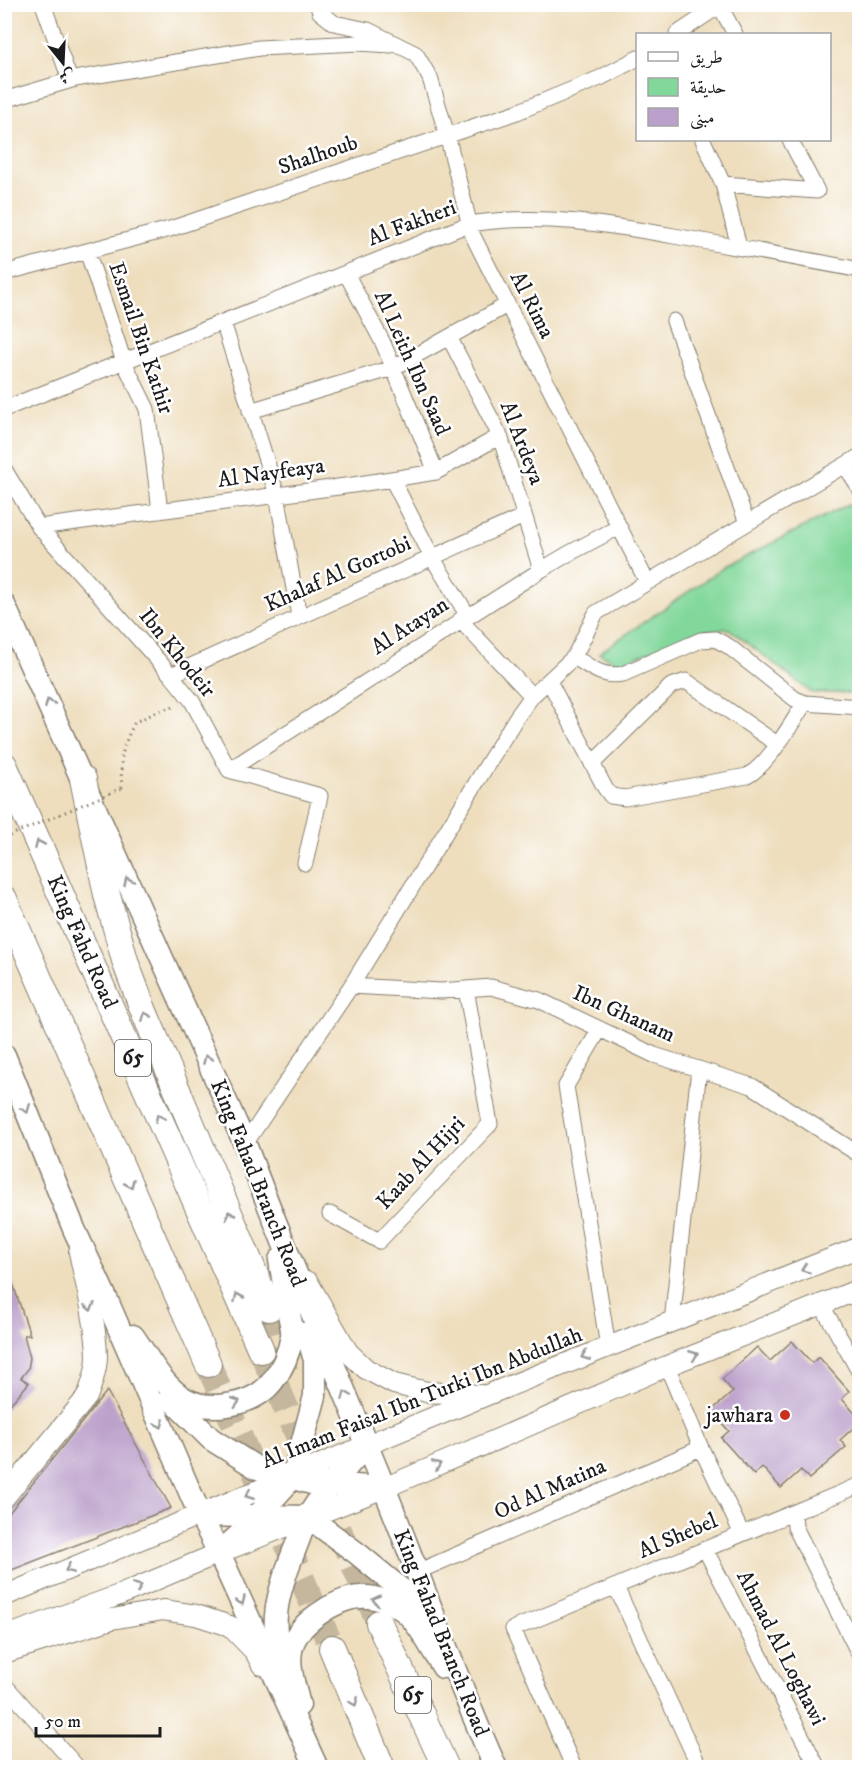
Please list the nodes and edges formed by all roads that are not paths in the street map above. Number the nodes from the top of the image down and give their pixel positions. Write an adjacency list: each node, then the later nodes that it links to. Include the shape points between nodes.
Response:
1 (43, 4): 9 (street)
2 (317, 4): 7 (street, Al Rima, via 333,23 368,30)
3 (721, 5): 4 (street); 6 (street)
4 (699, 12): 5 (street)
5 (678, 33)
6 (735, 33)
7 (399, 46): 9 (street, via 358,43 259,48); 11 (street, Al Rima, via 416,54 430,78)
8 (636, 59): 11 (street, Shalhoub, via 527,108)
9 (70, 80): 10 (street)
10 (4, 100)
11 (447, 135): 15 (street, Al Rima); 17 (street, Shalhoub, via 170,229)
12 (703, 141): 14 (street)
13 (791, 141): 14 (street, via 817,191)
14 (723, 184): 16 (street)
15 (469, 224): 16 (street, Al Fakheri, via 494,220 576,220); 20 (street, Al Fakheri); 21 (street, Al Rima)
16 (739, 247): 18 (street, Al Fakheri)
17 (87, 251): 19 (street, Shalhoub); 25 (street, Esmail Bin Kathir)
18 (860, 270)
19 (4, 273)
20 (346, 273): 23 (street, Al Fakheri); 26 (street, Al Leith Ibn Saad)
21 (507, 305): 24 (street); 41 (street, Al Rima)
22 (674, 321): 39 (street)
23 (223, 322): 25 (street, Al Fakheri); 28 (street)
24 (449, 337): 26 (street); 29 (street, Al Ardeya)
25 (124, 362): 27 (street, Al Fakheri); 37 (street, Esmail Bin Kathir, via 147,409)
26 (393, 368): 28 (street); 33 (street, Al Leith Ibn Saad)
27 (4, 409)
28 (250, 411): 36 (street)
29 (500, 436): 33 (street, Al Nayfeaya); 38 (street, Al Ardeya)
30 (860, 456): 31 (street)
31 (845, 465): 35 (street); 39 (street)
32 (4, 470): 40 (street, Ibn Khodeir)
33 (436, 472): 34 (street, Al Nayfeaya)
34 (392, 479): 36 (street, Al Nayfeaya); 42 (street)
35 (860, 489)
36 (277, 495): 37 (street, Al Nayfeaya); 46 (street)
37 (160, 511): 40 (street, Al Nayfeaya)
38 (524, 516): 42 (street, Khalaf Al Gortobi); 43 (street, Al Ardeya)
39 (747, 523): 44 (street)
40 (39, 527): 49 (street, Ibn Khodeir)
41 (619, 527): 43 (street, Al Atayan); 44 (street, Al Rima)
42 (432, 557): 46 (street, Khalaf Al Gortobi); 47 (street)
43 (541, 570): 47 (street, Al Atayan)
44 (647, 582): 48 (street, via 596,613)
45 (4, 605): 58 (main road, King Fahad Branch Road, one-way to 45)
46 (299, 616): 49 (street, Khalaf Al Gortobi)
47 (464, 618): 51 (street); 57 (street, Al Atayan)
48 (574, 657): 50 (street); 52 (street, via 612,676 701,640 715,639)
49 (171, 675): 57 (street, Ibn Khodeir, via 192,701)
50 (549, 681): 51 (street); 55 (street)
51 (532, 696): 62 (street)
52 (805, 703): 53 (street); 54 (street)
53 (860, 707)
54 (777, 744): 55 (street, via 757,770 747,776 625,798 611,796); 55 (street, via 686,681 671,686)
55 (592, 764)
56 (4, 765): 80 (highway, King Fahd Road / 65, one-way to 56)
57 (229, 770): 59 (street, via 321,796)
58 (83, 779): 68 (main road, King Fahad Branch Road, one-way to 58); 77 (highway, one-way to 58, via 126,964)
59 (305, 863)
60 (4, 899): 67 (highway, 65)
61 (4, 925): 67 (highway)
62 (351, 986): 63 (street, Ibn Ghanam); 68 (street)
63 (466, 989): 64 (street, Ibn Ghanam, via 490,987 539,1000); 70 (street, Kaab Al Hijri, via 490,1124 379,1241)
64 (600, 1029): 66 (street, Ibn Ghanam, via 654,1055); 79 (street, via 566,1086)
65 (4, 1055): 72 (main road, one-way to 72)
66 (699, 1069): 69 (street, Ibn Ghanam, via 752,1086); 78 (street)
67 (82, 1075): 81 (highway, 65, one-way to 81)
68 (245, 1144): 71 (main road, King Fahad Branch Road)
69 (860, 1155)
70 (330, 1214)
71 (274, 1222): 75 (main road, one-way to 71, via 167,1384 183,1398 212,1407 243,1401 272,1383 287,1360 292,1334); 84 (main road, via 348,1352 366,1369 394,1384 427,1392); 85 (main road, King Fahad Branch Road, one-way to 71); 87 (main road, via 315,1360 315,1396)
72 (74, 1229): 75 (main road); 91 (main road, one-way to 91, via 95,1333 94,1378 87,1397)
73 (860, 1247): 78 (main road, Al Imam Faisal Ibn Turki Ibn Abdullah, one-way to 78)
74 (860, 1289): 76 (main road)
75 (105, 1296): 87 (main road, via 162,1391 211,1439 257,1468); 93 (main road, one-way to 93)
76 (821, 1304): 82 (main road, one-way to 76); 83 (street)
77 (269, 1308)
78 (672, 1322): 79 (main road, Al Imam Faisal Ibn Turki Ibn Abdullah)
79 (608, 1347): 84 (main road, Al Imam Faisal Ibn Turki Ibn Abdullah, one-way to 84)
80 (261, 1350)
81 (208, 1364)
82 (667, 1366): 86 (street); 90 (main road, one-way to 82)
83 (860, 1373)
84 (487, 1395): 85 (main road, Al Imam Faisal Ibn Turki Ibn Abdullah)
85 (366, 1445): 87 (main road, Al Imam Faisal Ibn Turki Ibn Abdullah); 88 (main road); 90 (main road, King Fahad Branch Road)
86 (701, 1448): 96 (street); 99 (street, Od Al Matina)
87 (293, 1477): 88 (main road); 93 (main road, Al Imam Faisal Ibn Turki Ibn Abdullah, one-way to 93); 94 (main road)
88 (331, 1485): 90 (main road); 95 (main road)
89 (860, 1485): 92 (street, Al Shebel)
90 (384, 1488): 95 (main road); 99 (main road, King Fahad Branch Road)
91 (4, 1498)
92 (794, 1513): 96 (street, Al Shebel); 106 (street, via 795,1527)
93 (200, 1515): 94 (main road); 98 (main road); 101 (main road, Al Imam Faisal Ibn Turki Ibn Abdullah, one-way to 101)
94 (256, 1517): 95 (main road); 98 (main road)
95 (308, 1517): 98 (main road); 108 (main road, via 409,1596); 109 (main road, via 284,1577 275,1613 281,1665)
96 (742, 1534): 97 (street, Al Shebel)
97 (705, 1549): 100 (street, Al Shebel); 116 (street, Ahmad Al Loghawi)
98 (219, 1553): 103 (main road, one-way to 98); 109 (main road, one-way to 109)
99 (417, 1572): 108 (main road, King Fahad Branch Road)
100 (616, 1587): 114 (street, Al Shebel, via 513,1629); 115 (street)
101 (4, 1596)
102 (379, 1623): 112 (highway, 65)
103 (4, 1637)
104 (332, 1648): 111 (highway, 65, one-way to 111)
105 (4, 1653): 109 (main road, via 112,1619 163,1610 230,1626 255,1652)
106 (860, 1656)
107 (4, 1684): 110 (street)
108 (467, 1703): 109 (main road, one-way to 109, via 411,1616 401,1608 359,1597 335,1603 310,1620 291,1648 291,1670); 113 (main road, King Fahad Branch Road)
109 (314, 1762)
110 (78, 1767)
111 (382, 1767)
112 (446, 1767)
113 (496, 1767)
114 (574, 1767)
115 (700, 1767)
116 (818, 1767)

